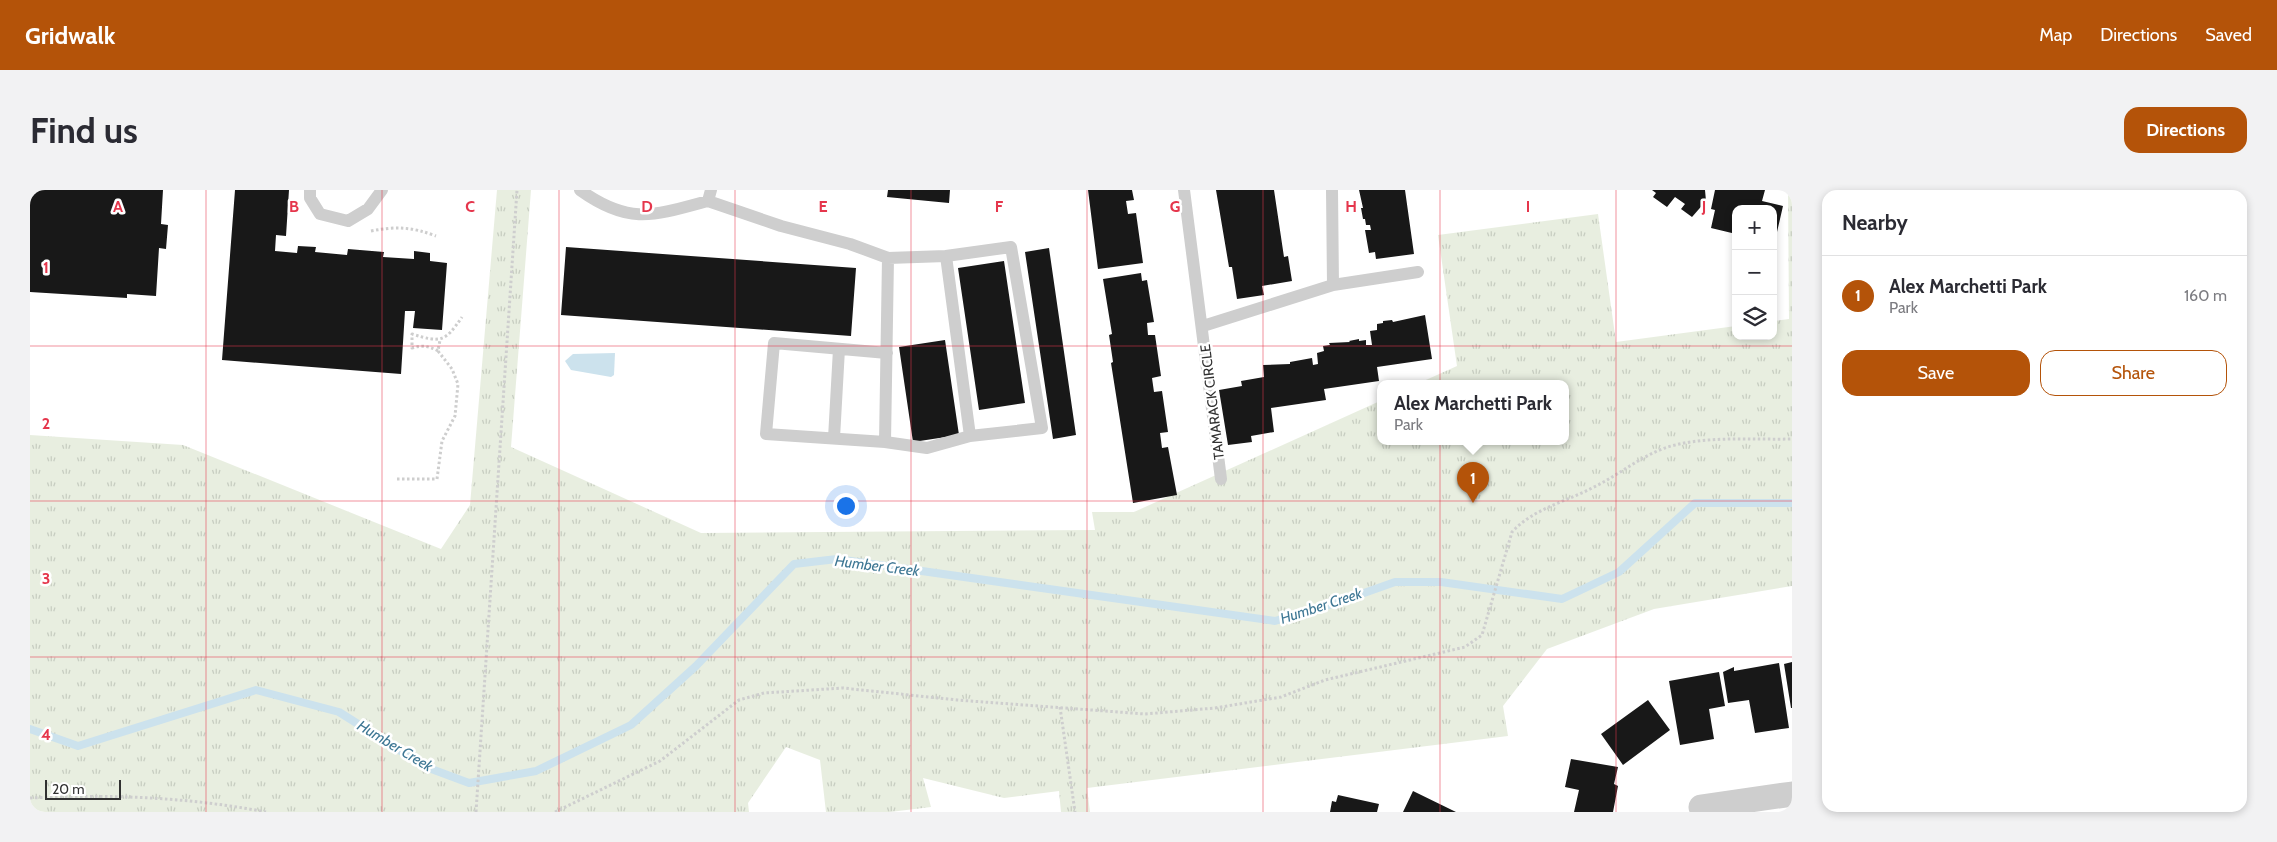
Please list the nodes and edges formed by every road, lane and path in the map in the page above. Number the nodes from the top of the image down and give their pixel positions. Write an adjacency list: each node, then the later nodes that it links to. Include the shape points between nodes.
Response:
1 (310, 190): 8 (lane, via 310,198 320,214)
2 (382, 190): 8 (lane, via 368,209)
3 (517, 190): 31 (path)
4 (580, 190): 7 (lane, via 595,201 625,213 646,216)
5 (1184, 190): 15 (lane, TAMARACK CIRCLE)
6 (1332, 190): 13 (lane)
7 (709, 195): 11 (lane, via 781,226 850,244)
8 (348, 221): 9 (path, via 356,234 393,227 417,228)
9 (436, 236)
10 (946, 256): 11 (lane); 20 (lane); 20 (lane, via 1011,247 1042,428)
11 (888, 258): 19 (lane)
12 (1418, 272): 13 (lane, TAMARACK CIRCLE)
13 (1334, 285): 15 (lane, TAMARACK CIRCLE)
14 (462, 317): 16 (path, via 449,336)
15 (1203, 326): 25 (lane, TAMARACK CIRCLE)
16 (440, 340): 18 (path); 18 (path, via 412,334 412,348 430,347)
17 (839, 349): 19 (lane); 21 (lane); 21 (lane, via 774,344 766,434)
18 (438, 351): 24 (path, via 452,369 458,384 455,416 442,441 437,479)
19 (887, 353): 23 (lane)
20 (970, 436): 23 (lane, via 927,448)
21 (834, 438): 23 (lane)
22 (1792, 439): 26 (path, via 1696,441 1664,448 1632,463 1594,488 1524,519 1512,532 1482,635 1465,647 1325,680 1281,697 1214,708 1145,714)
23 (885, 442)
24 (397, 478)
25 (1221, 479)
26 (1060, 707): 32 (path, via 843,688 764,693 739,700 660,761); 33 (path)
27 (1792, 794): 29 (street)
28 (30, 798): 30 (path, via 110,795 168,798)
29 (1700, 807)
30 (266, 812)
31 (476, 812)
32 (555, 812)
33 (1075, 812)

